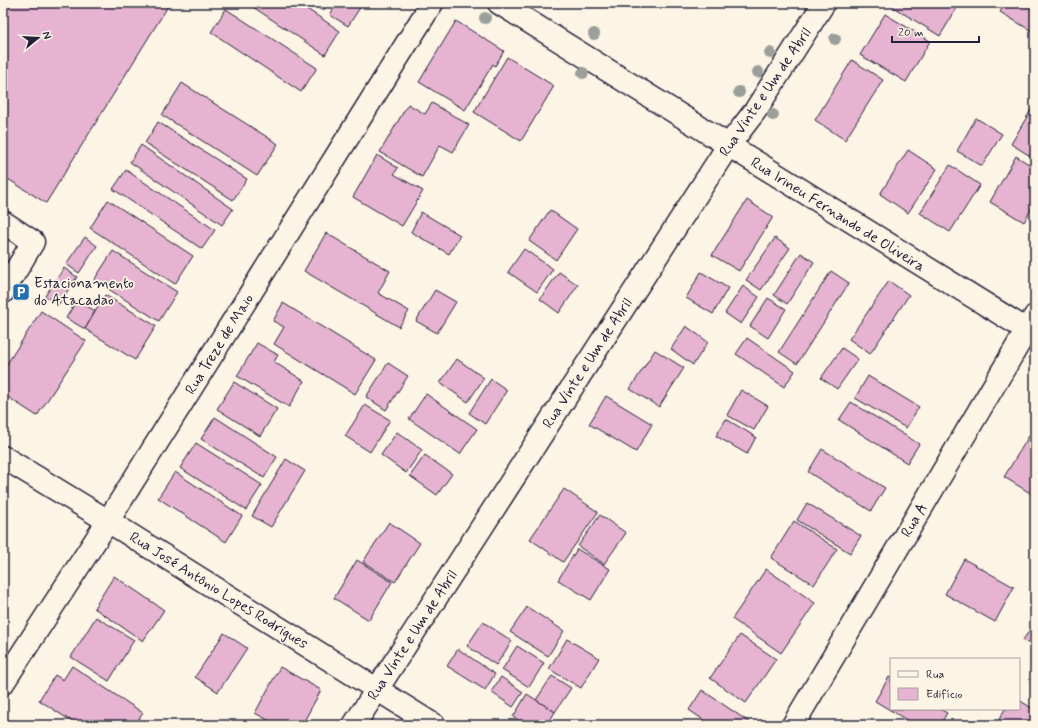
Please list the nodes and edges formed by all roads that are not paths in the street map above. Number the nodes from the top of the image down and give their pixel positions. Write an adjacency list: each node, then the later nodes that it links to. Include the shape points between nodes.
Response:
1 (432, 3): 9 (street, Rua Treze de Maio)
2 (500, 3): 4 (street, Rua Irineu Fernando de Oliveira)
3 (824, 3): 4 (street, Rua Vinte e Um de Abril, via 755,111)
4 (728, 146): 7 (street, Rua Irineu Fernando de Oliveira); 11 (street, Rua Vinte e Um de Abril)
5 (3, 222): 6 (street, via 33,242)
6 (3, 292)
7 (1032, 327): 14 (street, Rua A)
8 (3, 457): 9 (street, Rua José Antônio Lopes Rodrigues)
9 (108, 521): 10 (street, Rua Treze de Maio); 11 (street, Rua José Antônio Lopes Rodrigues)
10 (3, 684)
11 (376, 689): 12 (street, Rua Vinte e Um de Abril); 13 (street, Rua José Antônio Lopes Rodrigues)
12 (354, 725)
13 (434, 725)
14 (793, 725)

